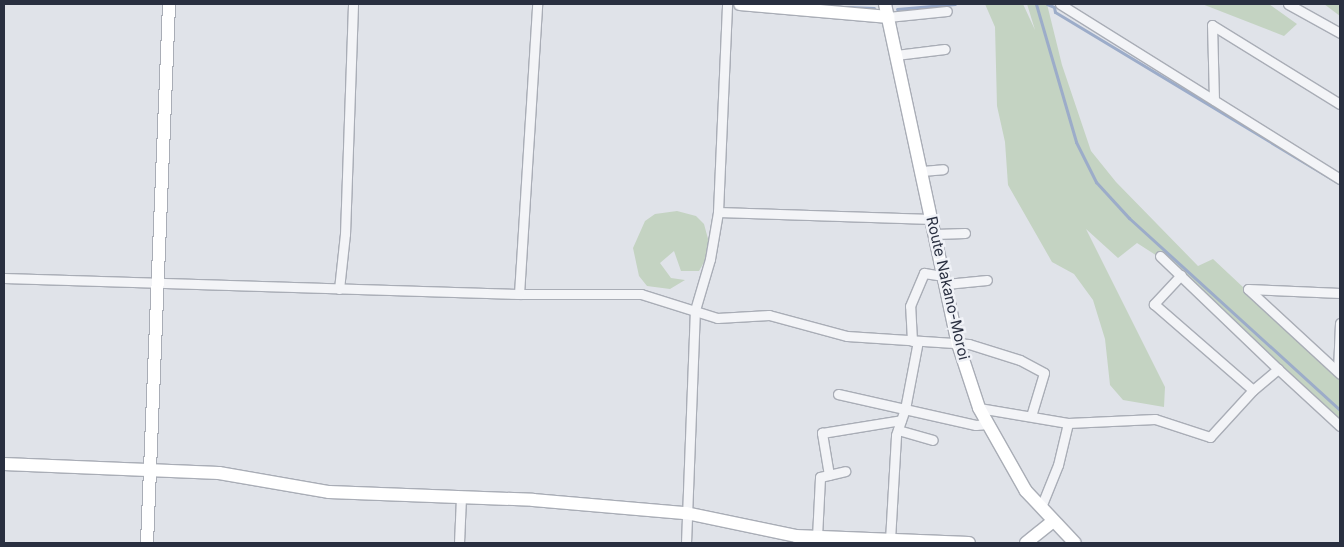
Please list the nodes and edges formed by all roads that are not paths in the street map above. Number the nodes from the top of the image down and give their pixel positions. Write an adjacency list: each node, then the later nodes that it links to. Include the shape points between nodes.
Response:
1 (169, 4): 26 (street)
2 (353, 4): 29 (street, via 345,234)
3 (537, 4): 31 (street)
4 (727, 4): 19 (street)
5 (740, 4): 10 (street)
6 (885, 4): 10 (street, Route Nakano-Moroi)
7 (1060, 4): 14 (street)
8 (1288, 4): 11 (street)
9 (947, 11): 10 (street)
10 (888, 17): 13 (street, Route Nakano-Moroi)
11 (1340, 33)
12 (945, 49): 13 (street)
13 (896, 55): 17 (street, Route Nakano-Moroi)
14 (1214, 100): 15 (street, via 1212,25); 18 (street)
15 (1340, 104)
16 (944, 168): 17 (street)
17 (922, 171): 20 (street, Route Nakano-Moroi)
18 (1340, 177)
19 (718, 212): 20 (street); 32 (street, via 710,259)
20 (932, 219): 22 (street, Route Nakano-Moroi)
21 (965, 233): 22 (street)
22 (935, 234): 27 (street, Route Nakano-Moroi)
23 (1160, 256): 24 (street)
24 (1182, 275): 36 (street); 38 (street, via 1154,304)
25 (4, 278): 26 (street)
26 (158, 280): 29 (street); 50 (street)
27 (945, 280): 28 (street); 34 (street, via 924,273 910,306); 35 (street, Route Nakano-Moroi)
28 (987, 280)
29 (339, 289): 31 (street)
30 (1340, 293): 37 (street, via 1248,289)
31 (519, 294): 32 (street, via 641,294)
32 (695, 310): 34 (street, via 717,318 769,316 847,336); 55 (street)
33 (1340, 322): 37 (street)
34 (915, 341): 35 (street); 41 (street)
35 (958, 344): 40 (street, Route Nakano-Moroi); 42 (street, via 969,344 1020,360 1044,373)
36 (1278, 369): 38 (street); 46 (street)
37 (1339, 372)
38 (1253, 390): 44 (street, via 1210,437 1155,419)
39 (838, 394): 41 (street)
40 (979, 408): 42 (street); 45 (street, Route Nakano-Moroi)
41 (905, 409): 43 (street); 45 (street, via 976,425)
42 (1032, 416): 44 (street)
43 (901, 420): 47 (street); 52 (street, via 822,433)
44 (1068, 423): 54 (street, via 1058,465)
45 (987, 424): 54 (street, Route Nakano-Moroi, via 1026,491)
46 (1340, 426)
47 (898, 430): 48 (street); 58 (street)
48 (933, 440)
49 (4, 464): 50 (street)
50 (152, 470): 53 (street, via 220,473 330,492); 59 (street)
51 (845, 471): 52 (street)
52 (828, 475): 57 (street, via 820,477)
53 (461, 497): 55 (street); 60 (street)
54 (1041, 507): 56 (street, Route Nakano-Moroi)
55 (686, 513): 57 (street, via 779,534); 61 (street)
56 (1053, 521): 64 (street); 65 (street, Route Nakano-Moroi)
57 (817, 537): 58 (street)
58 (890, 540): 62 (street)
59 (148, 543)
60 (459, 543)
61 (686, 543)
62 (947, 543): 63 (street)
63 (969, 543)
64 (1026, 543)
65 (1075, 543)

